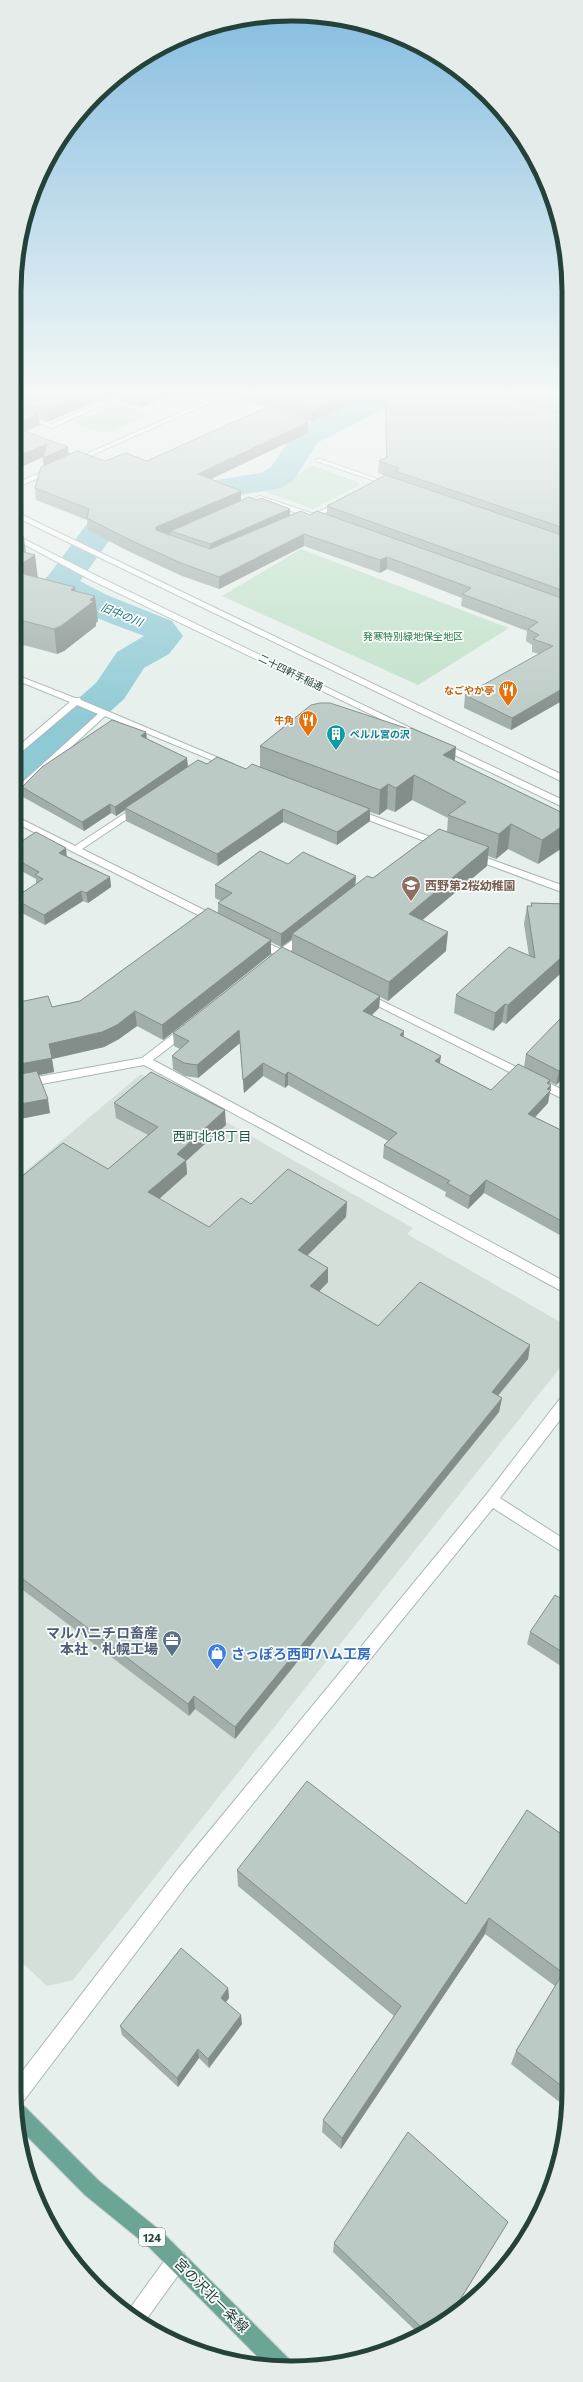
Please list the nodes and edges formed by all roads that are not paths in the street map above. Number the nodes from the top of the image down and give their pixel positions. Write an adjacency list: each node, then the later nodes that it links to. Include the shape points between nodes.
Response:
1 (246, 504): 4 (street)
2 (277, 504): 6 (street)
3 (338, 504): 6 (street)
4 (232, 510)
5 (21, 516): 17 (street, 二十四軒手稲通)
6 (311, 516): 7 (street); 8 (street)
7 (294, 522)
8 (328, 522)
9 (21, 540): 20 (street, 二十四軒手稲通, via 92,577)
10 (21, 679): 11 (street)
11 (80, 702): 12 (street); 13 (street)
12 (103, 711): 14 (street); 18 (street)
13 (21, 748)
14 (212, 757): 15 (street); 16 (street)
15 (199, 766)
16 (242, 769)
17 (562, 780)
18 (21, 788)
19 (148, 801): 26 (street)
20 (562, 804)
21 (345, 808): 23 (street)
22 (21, 823): 26 (street)
23 (427, 839): 24 (street); 25 (street)
24 (417, 847)
25 (449, 847)
26 (75, 850): 29 (street)
27 (464, 852): 28 (street)
28 (562, 889)
29 (223, 924)
30 (313, 927): 32 (street)
31 (250, 937): 32 (street)
32 (280, 953): 33 (street); 34 (street)
33 (268, 963)
34 (301, 964)
35 (357, 992): 39 (street)
36 (194, 1022): 37 (street)
37 (145, 1061): 38 (street); 40 (street)
38 (21, 1084)
39 (562, 1094)
40 (562, 1286)
41 (562, 1407): 42 (street)
42 (491, 1499): 43 (street); 44 (street, via 184,1875)
43 (562, 1546)
44 (21, 2088)
45 (23, 2119): 46 (main road, 宮の沢北一条線 / 124, via 92,2188)
46 (177, 2260): 47 (street); 48 (main road, 宮の沢北一条線 / 124)
47 (138, 2313)
48 (276, 2360)

